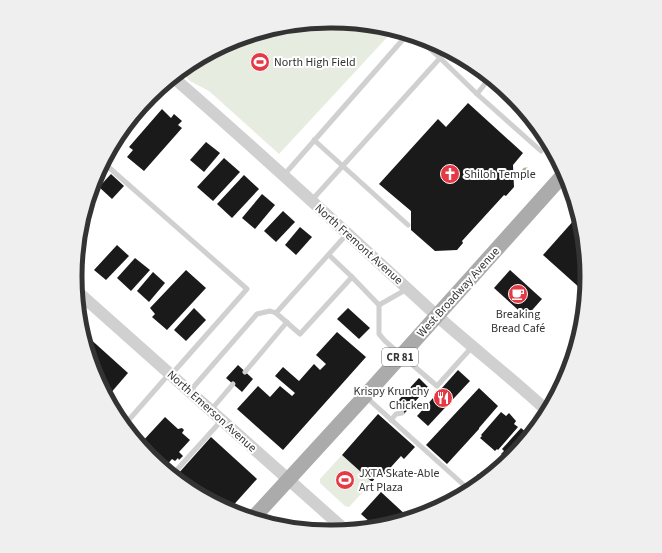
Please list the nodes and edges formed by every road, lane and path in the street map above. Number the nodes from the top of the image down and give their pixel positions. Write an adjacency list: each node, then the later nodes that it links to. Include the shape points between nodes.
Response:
1 (404, 39): 7 (lane)
2 (431, 49): 3 (lane)
3 (440, 58): 6 (lane); 9 (lane)
4 (177, 82): 11 (street, North Fremont Avenue)
5 (486, 82): 6 (lane)
6 (477, 94): 8 (lane)
7 (314, 140): 9 (lane); 11 (lane)
8 (541, 151)
9 (344, 166): 13 (lane); 14 (lane)
10 (108, 167): 27 (lane, via 247,289)
11 (283, 176): 13 (street, North Fremont Avenue)
12 (560, 179): 22 (main road, West Broadway Avenue / CR 81)
13 (312, 201): 15 (street, North Fremont Avenue)
14 (408, 225)
15 (347, 233): 16 (lane); 18 (street, North Fremont Avenue)
16 (328, 254): 17 (lane); 21 (lane)
17 (352, 278): 20 (lane); 23 (lane, via 300,334)
18 (408, 289): 20 (lane); 22 (street, North Fremont Avenue)
19 (84, 297): 27 (street, North Emerson Avenue)
20 (379, 305): 25 (lane, via 379,334 384,342)
21 (276, 313): 23 (lane); 32 (lane, via 270,311 257,314)
22 (437, 315): 24 (street, North Fremont Avenue); 25 (main road, West Broadway Avenue / CR 81)
23 (287, 322): 26 (lane)
24 (472, 347): 28 (lane, via 437,386); 35 (street, North Fremont Avenue)
25 (401, 356): 28 (lane); 33 (main road, West Broadway Avenue / CR 81)
26 (245, 372)
27 (170, 374): 32 (street, North Emerson Avenue); 41 (lane)
28 (428, 378): 29 (lane); 31 (lane)
29 (421, 380)
30 (233, 384): 36 (lane)
31 (427, 385)
32 (190, 391): 36 (street, North Emerson Avenue)
33 (365, 396): 40 (lane); 43 (main road, West Broadway Avenue / CR 81)
34 (396, 407): 38 (lane)
35 (543, 407)
36 (212, 410): 39 (street, North Emerson Avenue)
37 (402, 413): 38 (lane)
38 (396, 414): 40 (lane)
39 (222, 420): 42 (lane); 43 (street, North Emerson Avenue)
40 (391, 420): 44 (lane)
41 (128, 421)
42 (176, 471)
43 (288, 479): 45 (main road, West Broadway Avenue / CR 81); 46 (street, North Emerson Avenue)
44 (464, 486)
45 (257, 514)
46 (337, 525)

